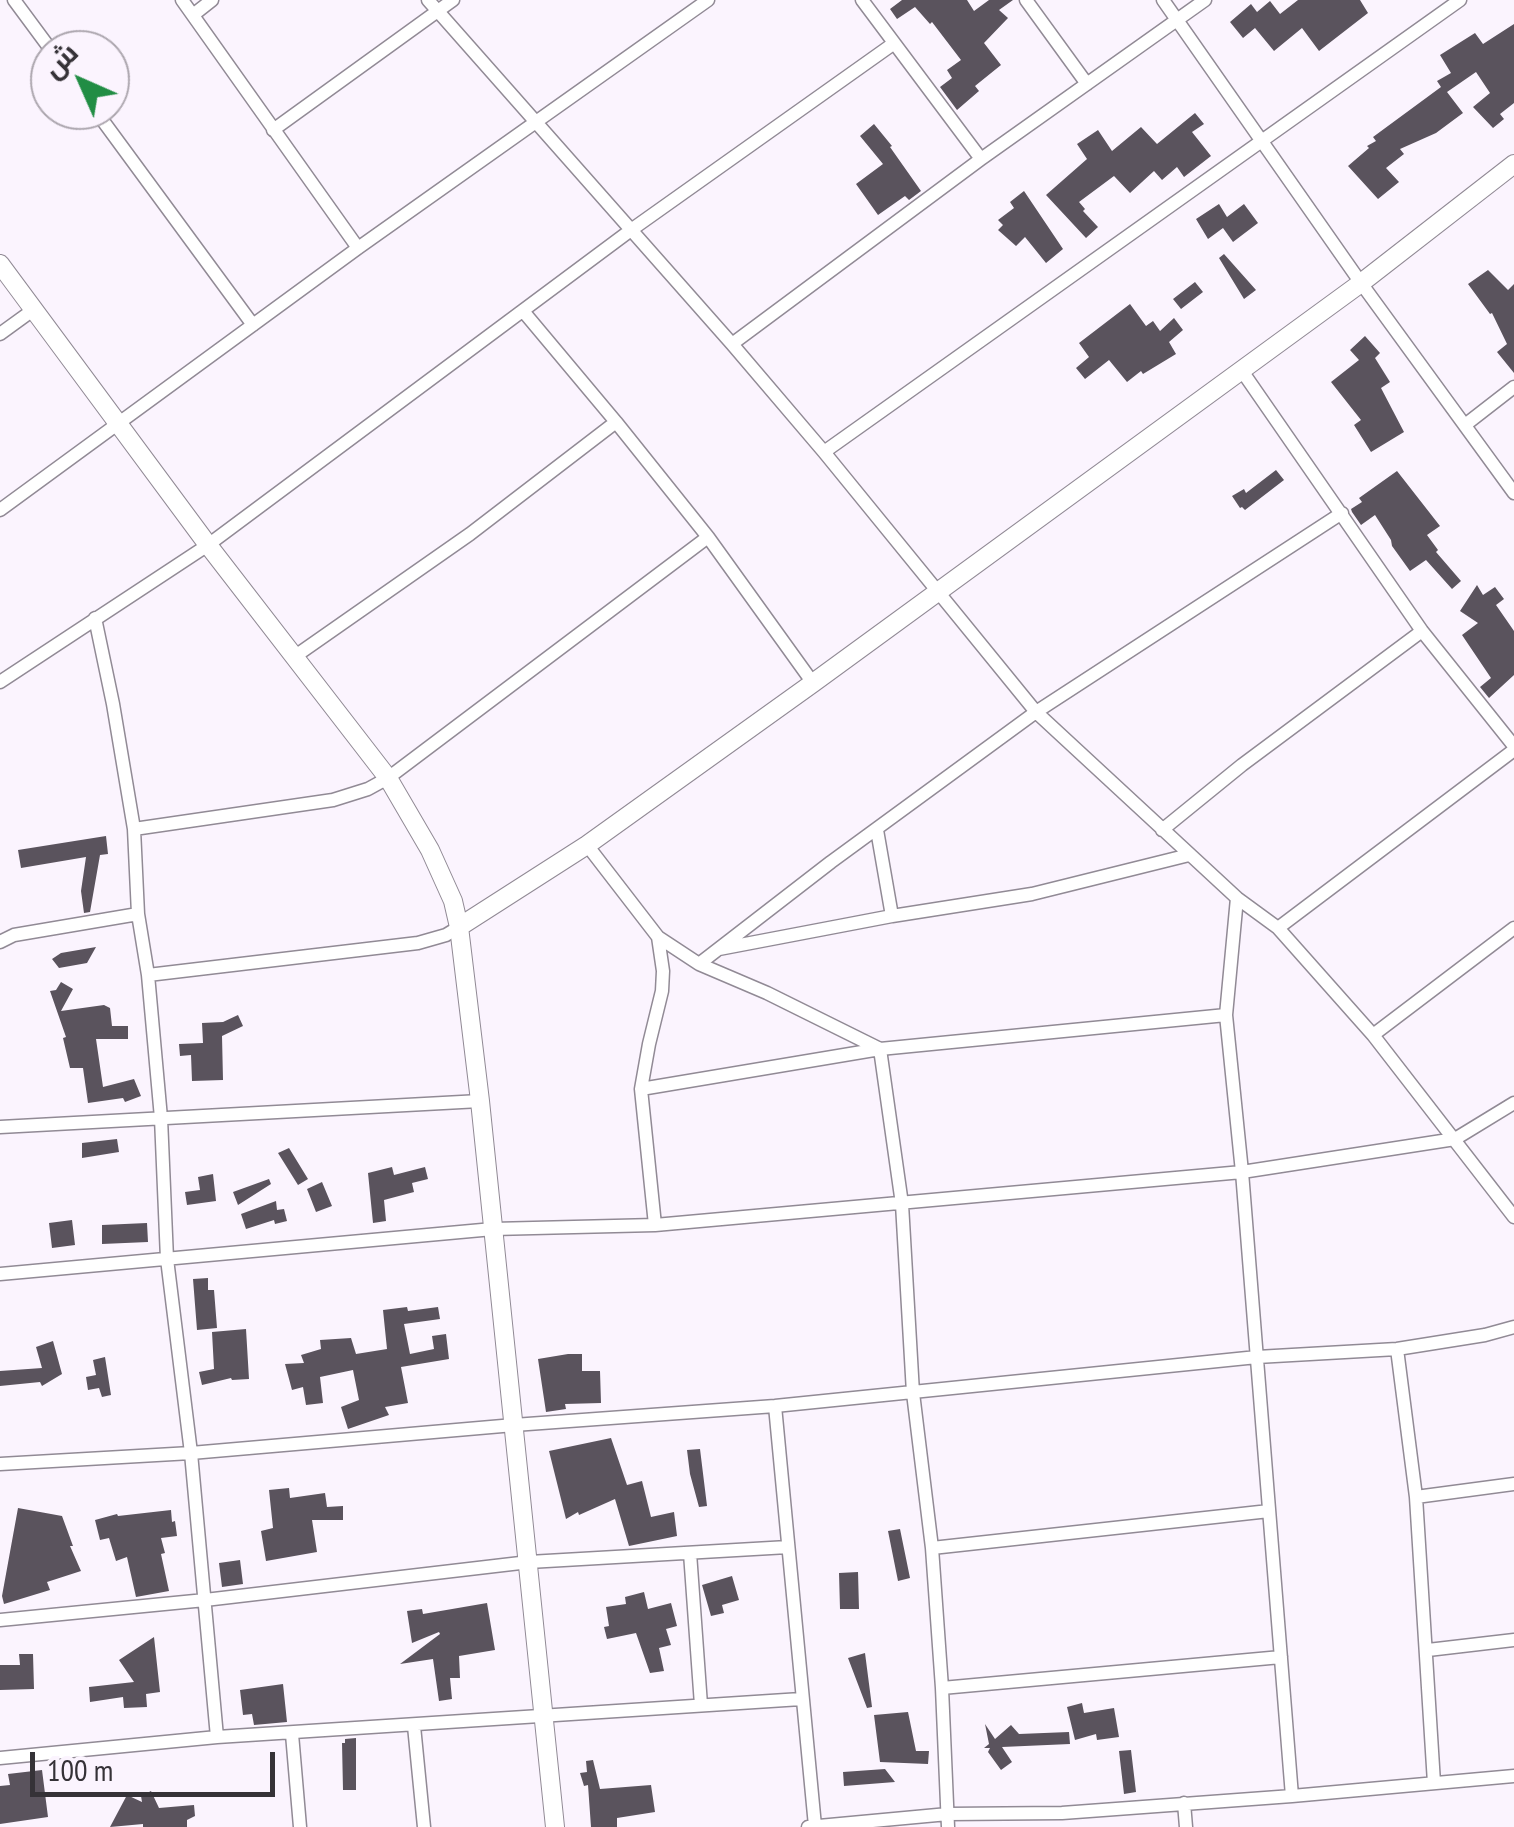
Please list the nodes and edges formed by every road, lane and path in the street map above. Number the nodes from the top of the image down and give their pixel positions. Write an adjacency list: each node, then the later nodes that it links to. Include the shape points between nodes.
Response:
1 (14, 0): 14 (street)
2 (182, 0): 12 (street)
3 (212, 0): 12 (street)
4 (453, 0): 11 (street)
5 (708, 0): 17 (street)
6 (862, 0): 15 (street)
7 (1026, 0): 16 (street)
8 (1163, 0): 13 (street)
9 (1206, 0): 13 (street)
10 (1460, 0): 20 (street)
11 (433, 6): 17 (street); 19 (street)
12 (193, 14): 19 (street)
13 (1178, 20): 16 (street); 20 (street)
14 (36, 30)
15 (894, 44): 21 (street); 23 (street)
16 (1087, 84): 21 (street)
17 (534, 122): 23 (street); 24 (street)
18 (110, 130): 29 (street)
19 (272, 130): 24 (street)
20 (1262, 140): 26 (street); 37 (street)
21 (981, 160): 31 (street)
22 (1514, 164): 26 (main road)
23 (631, 230): 28 (street); 31 (street)
24 (358, 248): 29 (street)
25 (0, 264): 27 (main road)
26 (1362, 283): 32 (main road); 36 (street)
27 (33, 310): 30 (street); 35 (main road)
28 (522, 311): 34 (street); 42 (street)
29 (253, 324): 35 (street)
30 (0, 334)
31 (732, 344): 37 (street)
32 (1242, 371): 40 (street); 43 (main road)
33 (1514, 386): 36 (street)
34 (616, 422): 41 (street); 46 (street)
35 (118, 425): 39 (street); 42 (main road)
36 (1465, 425): 38 (street)
37 (824, 452): 43 (street)
38 (1514, 493)
39 (0, 510)
40 (1342, 513): 45 (street); 49 (street)
41 (708, 537): 48 (street); 51 (street)
42 (208, 544): 44 (street); 46 (main road)
43 (939, 591): 48 (main road); 49 (street)
44 (95, 618): 47 (street); 52 (street)
45 (1422, 631): 50 (street); 54 (street)
46 (294, 657): 51 (main road)
47 (0, 682)
48 (813, 683): 55 (main road)
49 (1036, 712): 53 (street); 54 (street)
50 (1514, 748): 61 (street)
51 (388, 778): 52 (street, via 333,800); 60 (main road, via 443,877)
52 (134, 829): 58 (street)
53 (877, 830): 59 (street); 65 (street)
54 (1162, 830): 56 (street)
55 (588, 845): 60 (main road); 63 (street)
56 (1190, 856): 57 (street); 59 (street, via 1032,894)
57 (1237, 898): 61 (street); 68 (street)
58 (138, 914): 64 (street); 67 (street)
59 (892, 916): 65 (street)
60 (458, 927): 67 (street, via 418,943); 72 (main road)
61 (1278, 928): 69 (street)
62 (1514, 928): 69 (street)
63 (658, 938): 66 (street); 71 (street, via 662,991)
64 (0, 942)
65 (717, 950): 66 (street)
66 (699, 964): 70 (street)
67 (148, 975): 74 (street)
68 (1226, 1015): 70 (street); 77 (street)
69 (1373, 1035): 76 (street)
70 (880, 1048): 71 (street); 78 (street)
71 (641, 1089): 80 (street)
72 (480, 1101): 74 (street); 81 (main road)
73 (1514, 1103): 76 (street)
74 (161, 1118): 75 (street); 82 (street)
75 (0, 1127)
76 (1456, 1140): 77 (street); 79 (street)
77 (1242, 1172): 78 (street); 86 (street)
78 (902, 1204): 80 (street); 87 (street)
79 (1514, 1217)
80 (655, 1225): 81 (street)
81 (493, 1228): 82 (street); 89 (main road)
82 (168, 1258): 83 (street); 90 (street)
83 (0, 1274)
84 (1514, 1327): 85 (street)
85 (1397, 1349): 86 (street); 93 (street)
86 (1256, 1358): 87 (street); 94 (street)
87 (913, 1393): 88 (street); 96 (street)
88 (775, 1406): 89 (street); 95 (street)
89 (514, 1425): 90 (street); 98 (main road)
90 (191, 1453): 91 (street); 99 (street)
91 (0, 1464)
92 (1514, 1484): 93 (street)
93 (1416, 1496): 102 (street)
94 (1269, 1511): 96 (street); 103 (street)
95 (788, 1547): 97 (street); 105 (street)
96 (932, 1548): 104 (street)
97 (690, 1553): 98 (street); 106 (street)
98 (529, 1562): 99 (street); 107 (main road)
99 (206, 1600): 100 (street); 110 (street)
100 (0, 1620)
101 (1514, 1640): 102 (street)
102 (1428, 1650): 113 (street)
103 (1281, 1657): 104 (street); 114 (street)
104 (942, 1688): 116 (street)
105 (801, 1699): 106 (street); 121 (street)
106 (701, 1705): 107 (street)
107 (543, 1715): 108 (street); 120 (main road)
108 (414, 1726): 109 (street); 119 (street)
109 (292, 1734): 110 (street); 118 (street)
110 (217, 1737): 111 (street)
111 (0, 1758)
112 (1514, 1776): 113 (street)
113 (1434, 1782): 114 (street)
114 (1292, 1796): 115 (street)
115 (1184, 1803): 117 (street); 122 (street)
116 (948, 1820): 117 (street); 121 (street)
117 (1063, 1820)
118 (300, 1827)
119 (424, 1827)
120 (555, 1827)
121 (811, 1827)
122 (1186, 1827)

